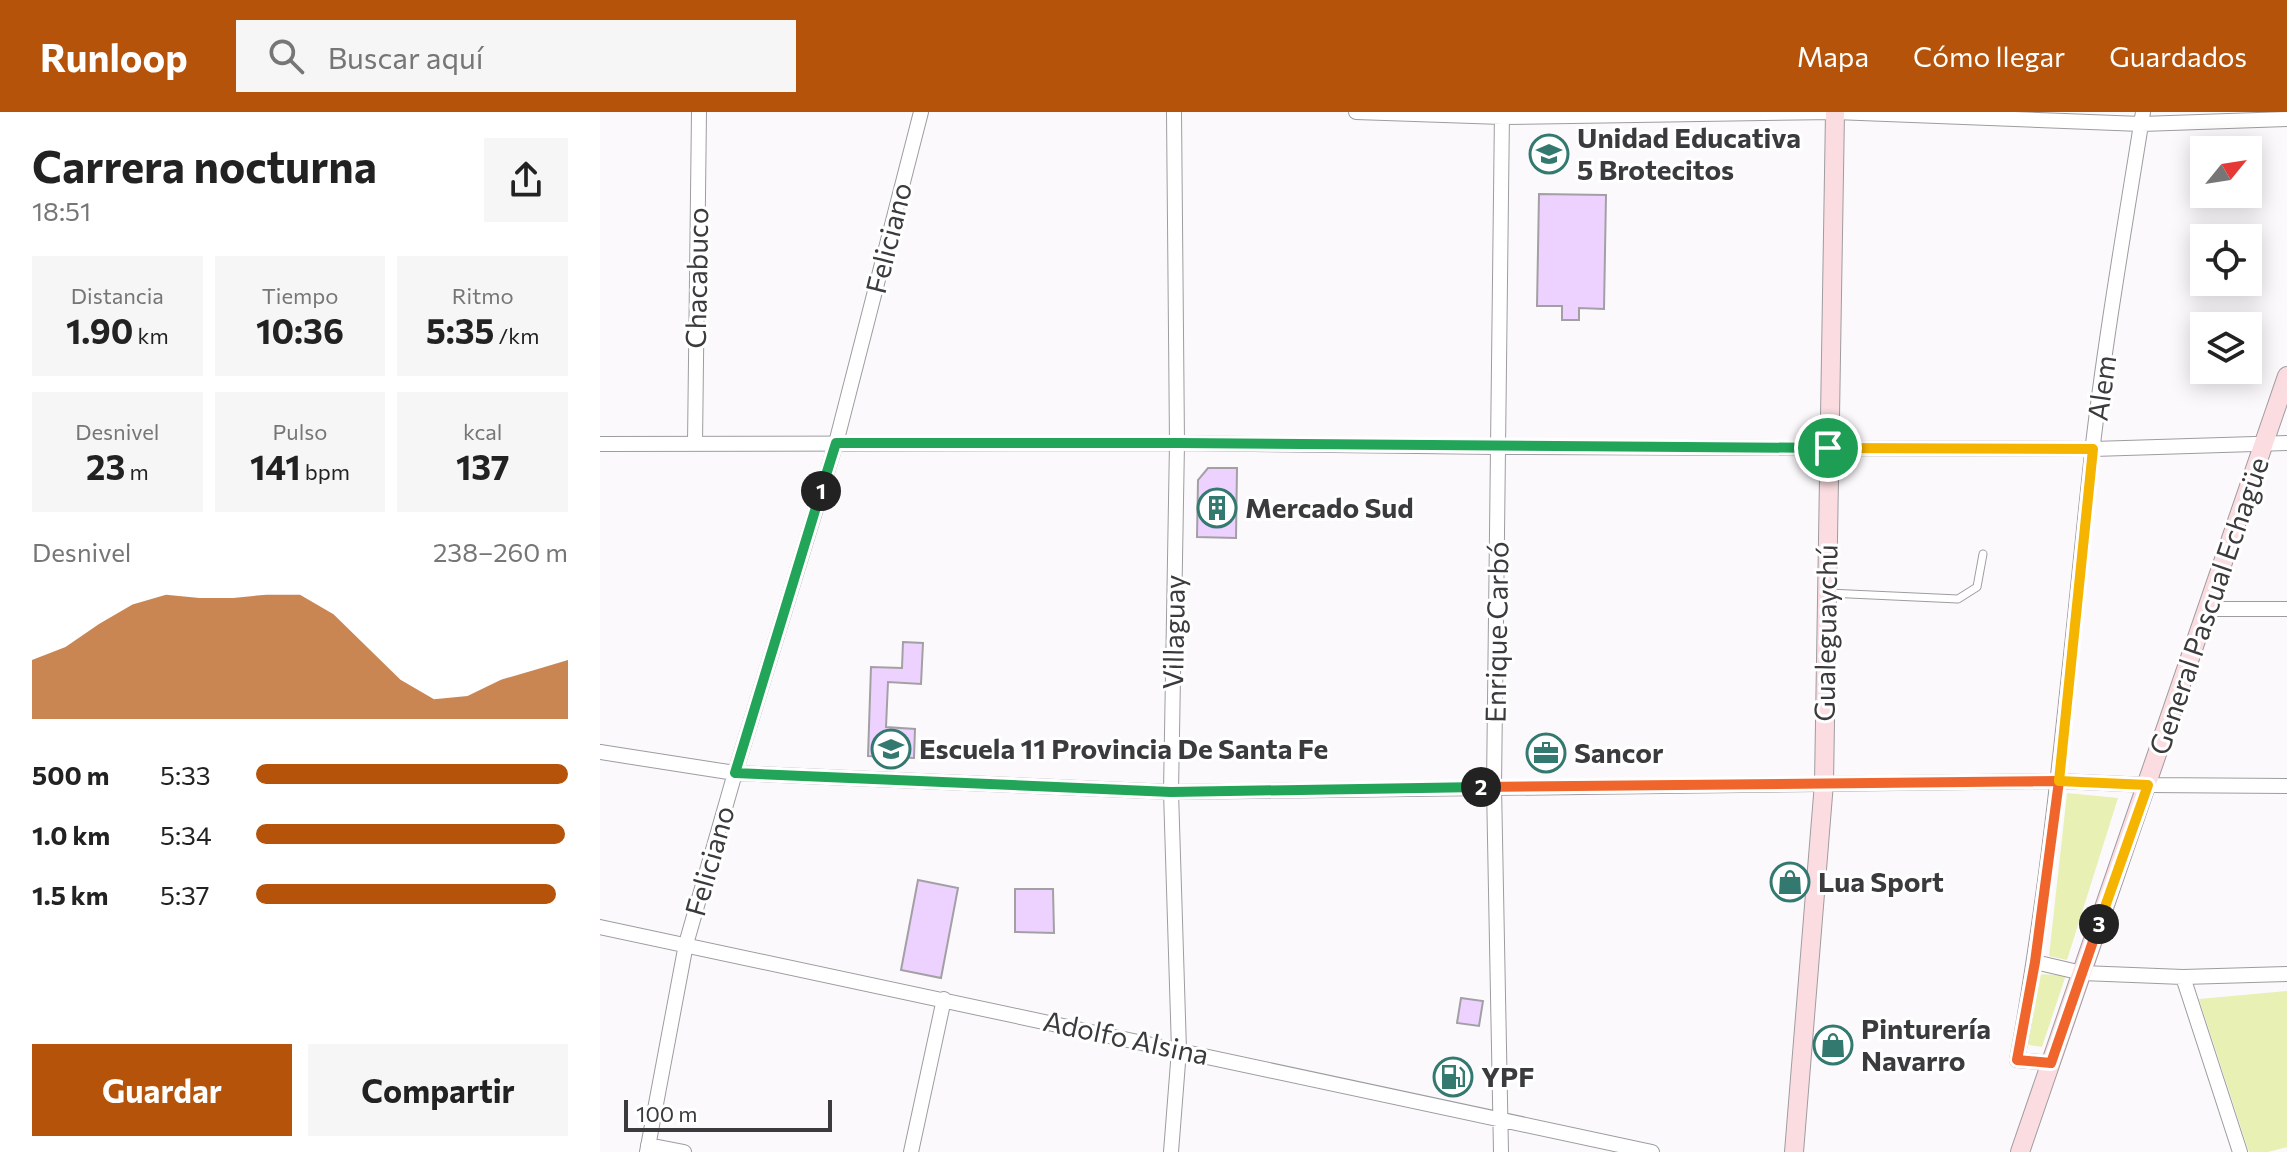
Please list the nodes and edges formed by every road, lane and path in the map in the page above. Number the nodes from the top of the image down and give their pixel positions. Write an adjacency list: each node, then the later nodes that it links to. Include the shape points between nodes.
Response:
1 (699, 112): 15 (street, Chacabuco)
2 (921, 112): 11 (street, Feliciano)
3 (1174, 112): 12 (street, Villaguay)
4 (1356, 112): 6 (street)
5 (1835, 112): 6 (street); 7 (street); 17 (street, Gualeguaychú)
6 (1502, 115): 16 (street, Enrique Carbó)
7 (2142, 118): 8 (street); 18 (street, Alem)
8 (2287, 119)
9 (2287, 376): 10 (street, General Pascual Echagüe)
10 (2264, 442): 13 (street); 18 (street); 21 (street, General Pascual Echagüe)
11 (836, 443): 12 (street); 15 (street); 24 (street, Feliciano)
12 (1177, 443): 16 (street); 30 (street, Villaguay)
13 (2287, 443)
14 (600, 444): 15 (street)
15 (695, 444)
16 (1499, 447): 17 (street); 28 (street, Enrique Carbó)
17 (1828, 448): 18 (street); 20 (street, Gualeguaychú)
18 (2093, 449): 25 (street, Alem)
19 (1983, 554): 20 (lane, via 1977,587 1958,599)
20 (1826, 593): 26 (street, Gualeguaychú)
21 (2206, 609): 22 (street); 27 (street, General Pascual Echagüe)
22 (2287, 609)
23 (600, 752): 24 (street)
24 (735, 773): 30 (street); 32 (street, Feliciano)
25 (2059, 781): 26 (street); 27 (street); 33 (street, Alem)
26 (1824, 783): 28 (street); 47 (street, Gualeguaychú)
27 (2148, 785): 29 (street); 34 (street, General Pascual Echagüe)
28 (1494, 786): 30 (street); 40 (street, Enrique Carbó)
29 (2287, 786)
30 (1171, 792): 38 (street, Villaguay)
31 (600, 927): 32 (street, Adolfo Alsina)
32 (686, 944): 37 (street, Adolfo Alsina); 41 (street, Feliciano)
33 (2035, 962): 34 (street); 39 (street, Alem, via 2017,1060)
34 (2082, 973): 36 (street); 39 (street, General Pascual Echagüe)
35 (2287, 974): 36 (street)
36 (2183, 977): 49 (street)
37 (944, 999): 38 (street, Adolfo Alsina); 43 (street)
38 (1179, 1050): 40 (street, Adolfo Alsina); 44 (street, Villaguay)
39 (2051, 1063): 48 (street, General Pascual Echagüe)
40 (1501, 1119): 45 (street, Enrique Carbó); 46 (street, Adolfo Alsina)
41 (648, 1149): 42 (street)
42 (684, 1152)
43 (911, 1152)
44 (1171, 1152)
45 (1501, 1152)
46 (1652, 1152)
47 (1794, 1152)
48 (2020, 1152)
49 (2240, 1152)

